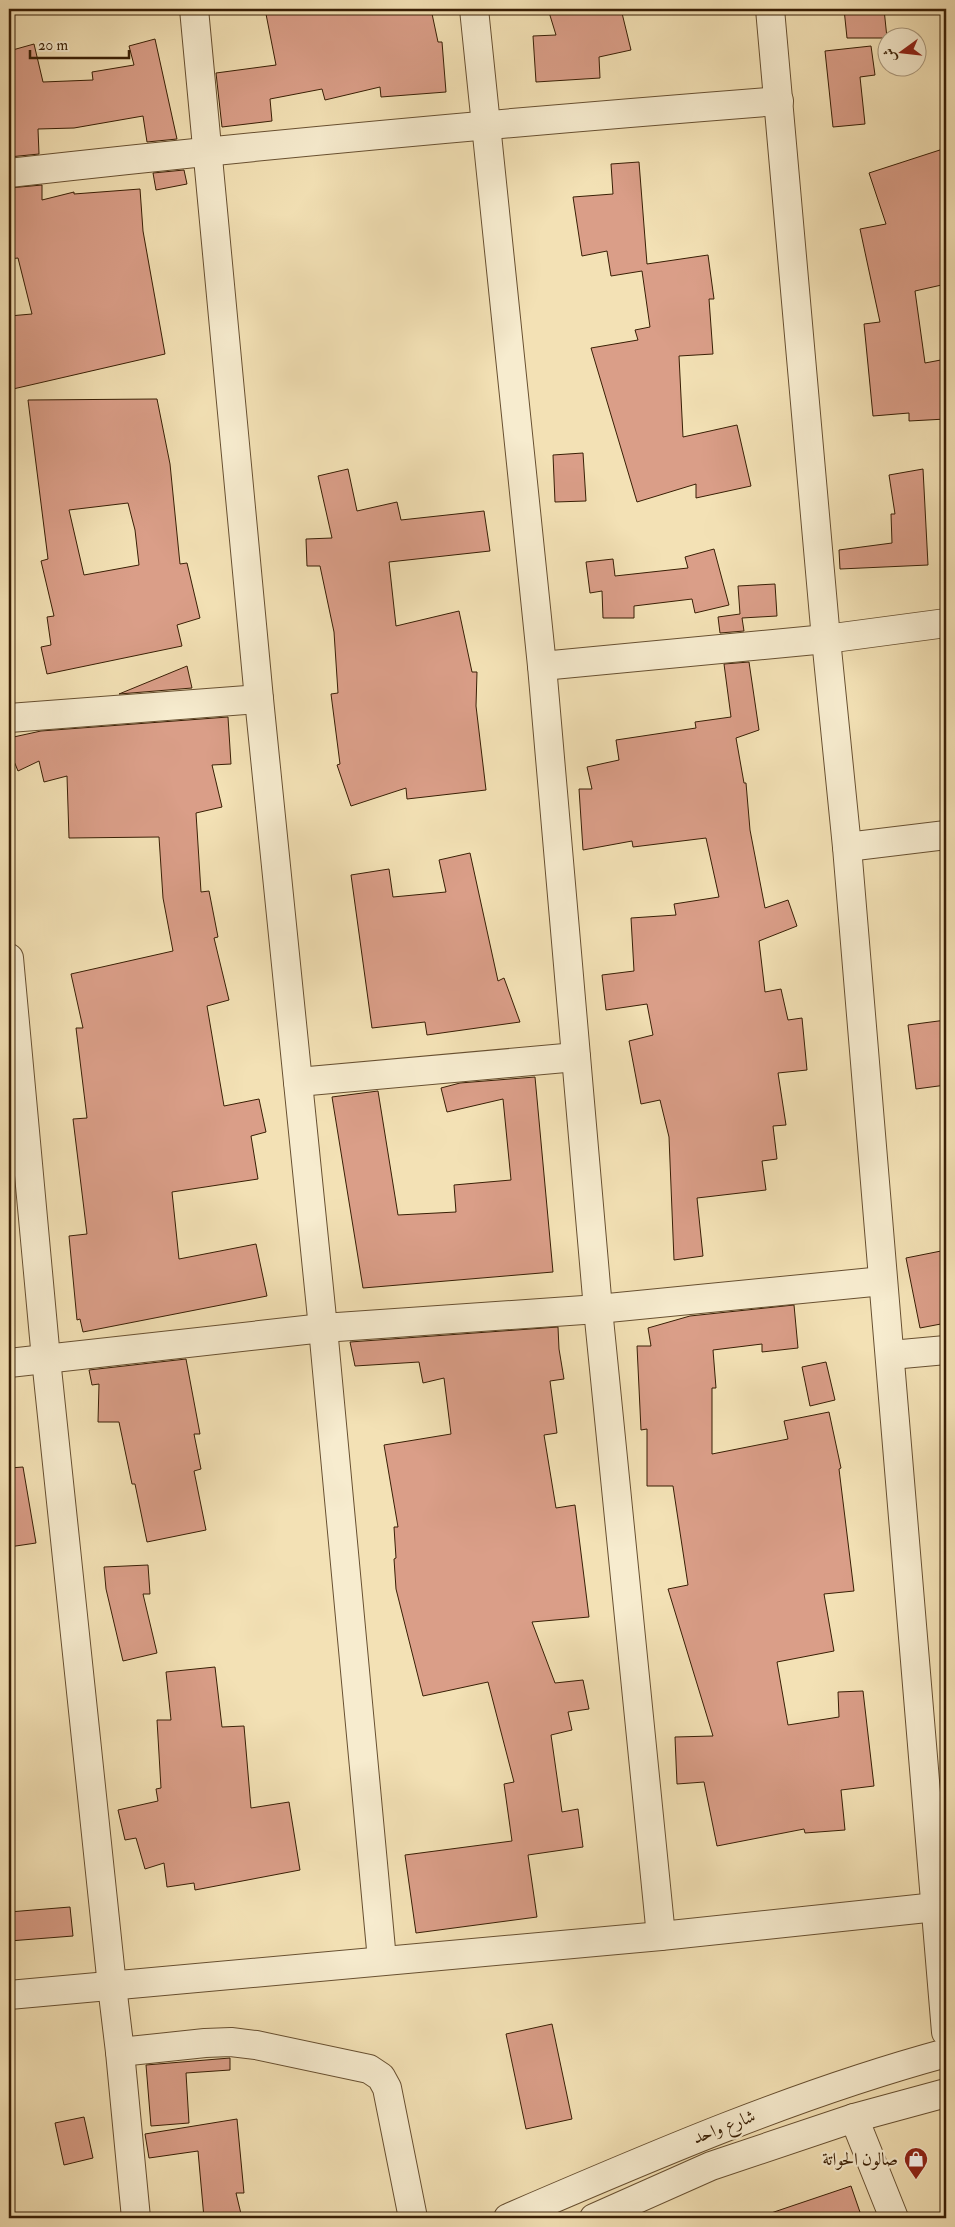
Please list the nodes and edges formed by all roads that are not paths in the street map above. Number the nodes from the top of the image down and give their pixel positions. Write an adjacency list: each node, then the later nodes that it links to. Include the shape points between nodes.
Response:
1 (194, 9): 6 (street)
2 (474, 9): 5 (street)
3 (770, 9): 4 (street)
4 (779, 101): 5 (street); 9 (street)
5 (487, 124): 6 (street); 10 (street)
6 (206, 151): 7 (street); 11 (street)
7 (9, 173)
8 (946, 623): 9 (street)
9 (826, 639): 10 (street); 14 (street)
10 (542, 666): 16 (street)
11 (259, 699): 12 (street); 17 (street)
12 (9, 718)
13 (946, 835): 14 (street)
14 (847, 847): 19 (street)
15 (9, 958): 18 (street)
16 (576, 1058): 17 (street); 20 (street)
17 (298, 1082): 21 (street)
18 (19, 1183): 24 (street)
19 (883, 1281): 20 (street); 23 (street)
20 (598, 1309): 21 (street); 27 (street)
21 (323, 1328): 24 (street); 28 (street)
22 (946, 1350): 23 (street)
23 (891, 1355): 26 (street)
24 (46, 1359): 25 (street); 29 (street)
25 (9, 1363)
26 (936, 1907): 27 (street); 31 (street)
27 (661, 1936): 28 (street)
28 (382, 1960): 29 (street)
29 (112, 1986): 30 (street); 32 (street)
30 (9, 1995)
31 (946, 2032)
32 (120, 2052): 36 (street); 37 (street, via 231,2042 369,2068 380,2076 387,2088)
33 (946, 2053): 38 (street, شارع واحد, via 883,2070 696,2138)
34 (946, 2093): 35 (street, شارع واحد)
35 (854, 2118): 39 (street, شارع واحد, via 711,2166); 40 (street)
36 (136, 2218)
37 (413, 2218)
38 (508, 2218)
39 (594, 2218)
40 (894, 2218)

